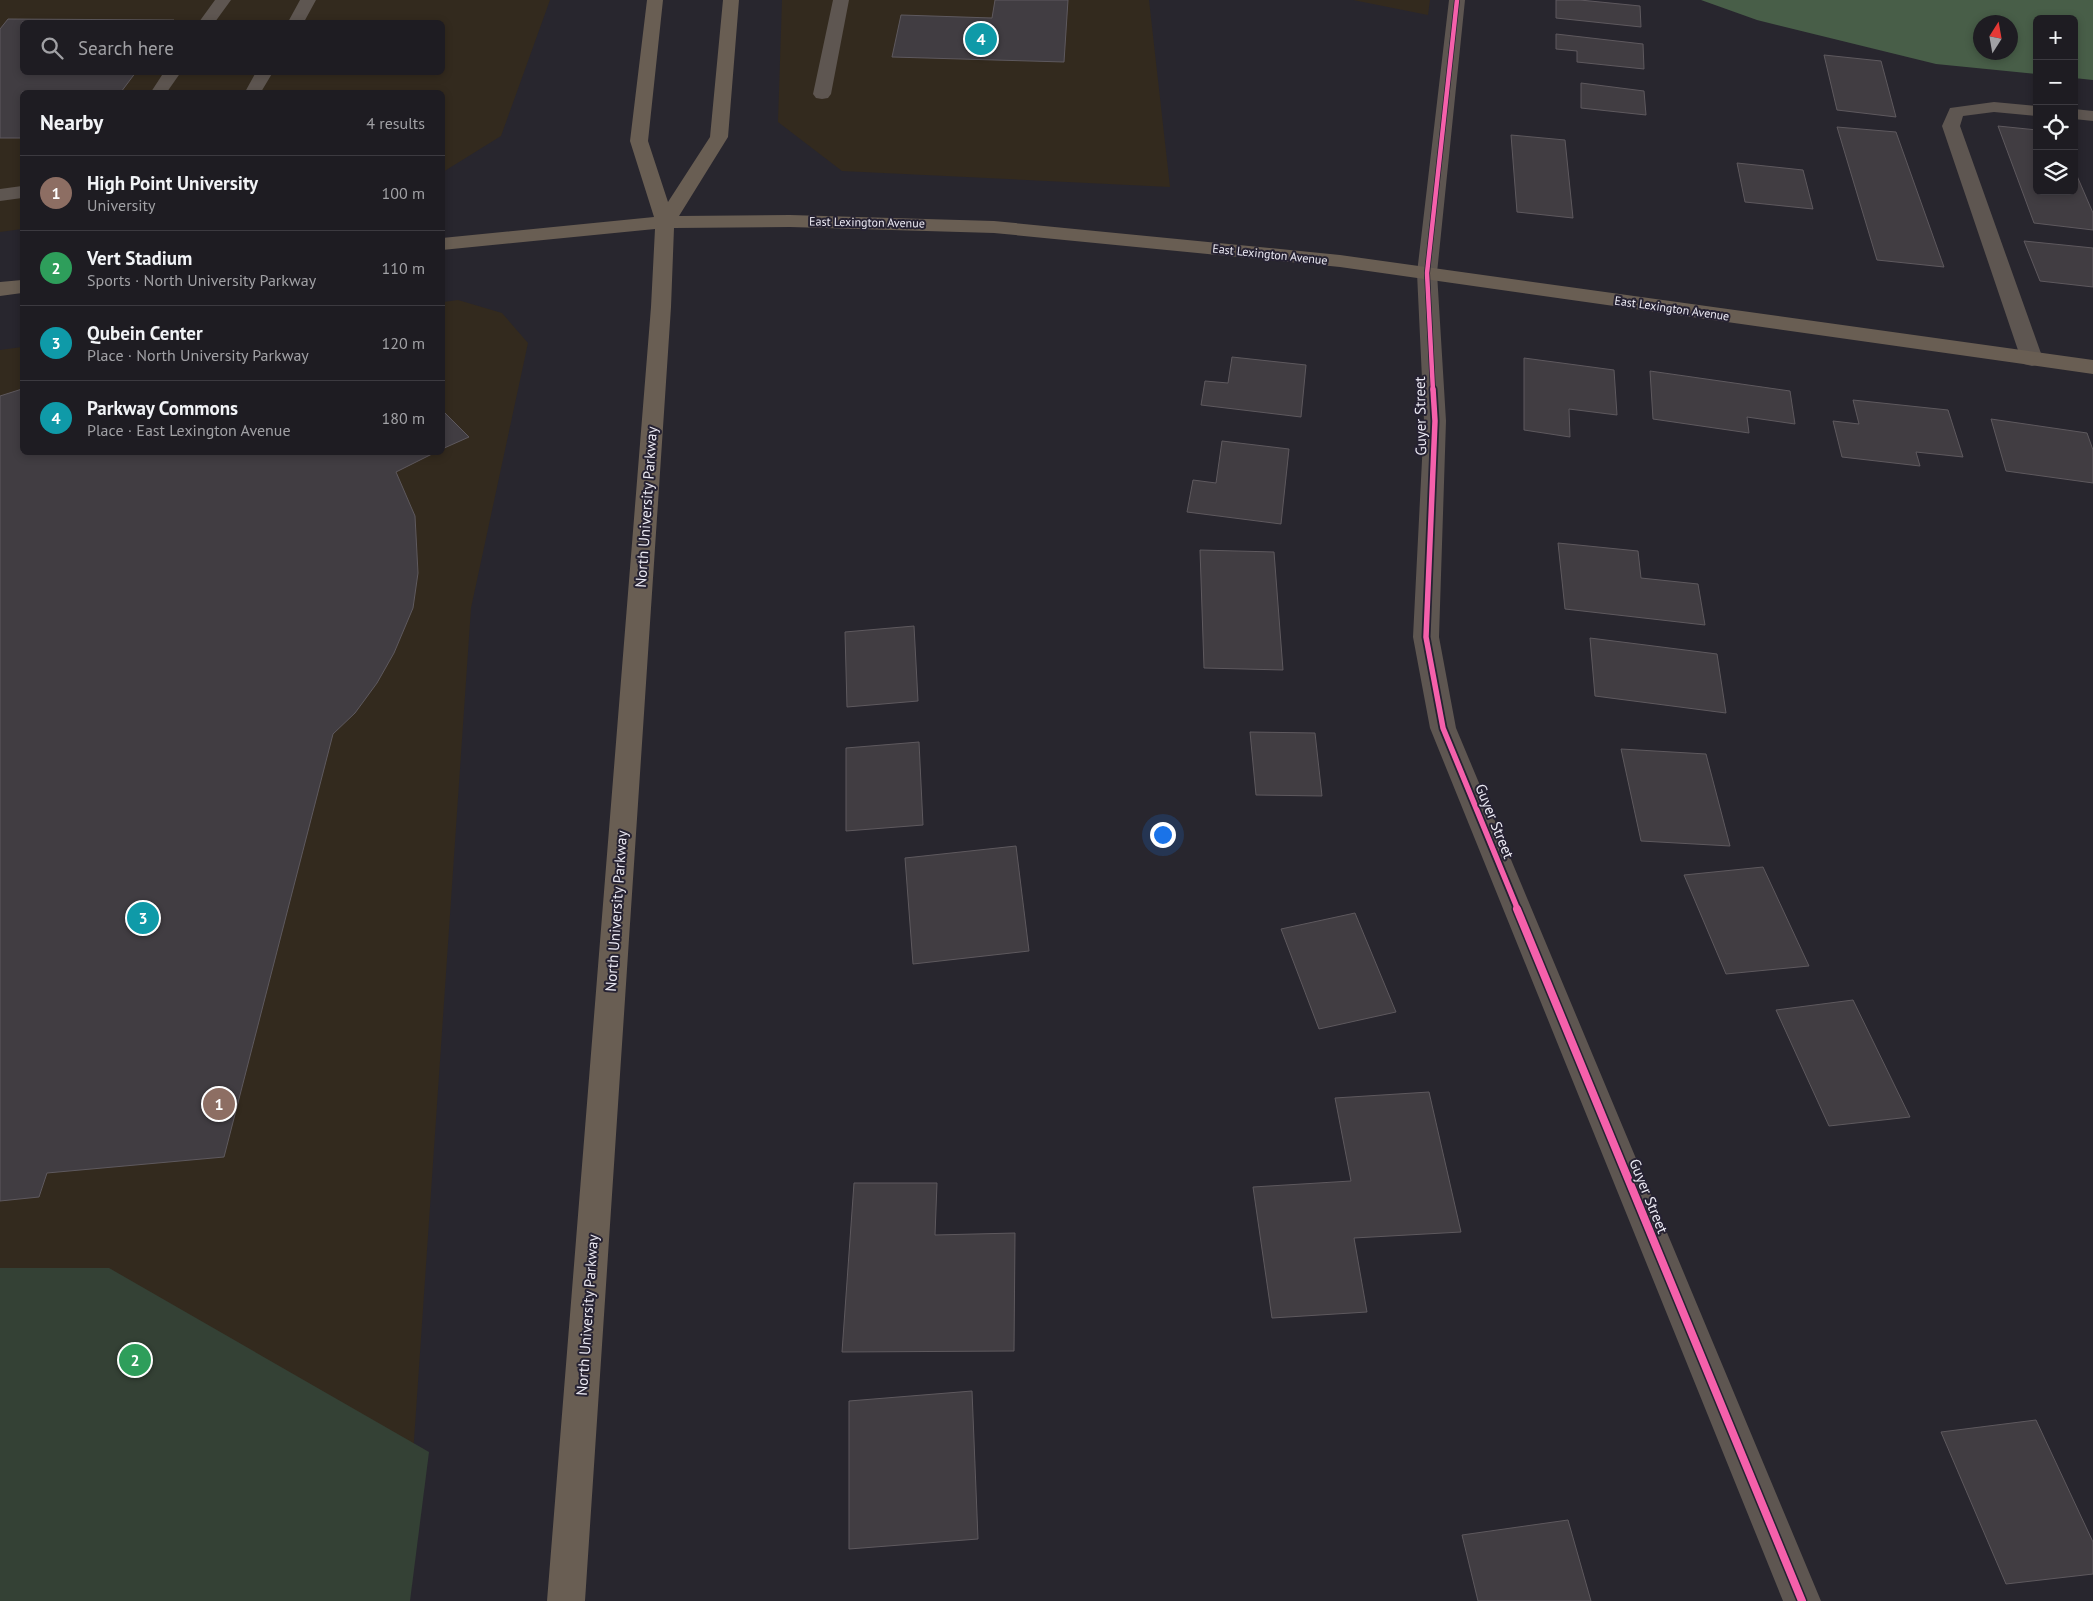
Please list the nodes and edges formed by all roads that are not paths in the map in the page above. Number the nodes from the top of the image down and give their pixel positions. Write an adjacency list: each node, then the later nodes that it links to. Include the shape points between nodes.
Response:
1 (223, 0): 7 (street)
2 (308, 0): 8 (street)
3 (655, 0): 19 (main road, North University Parkway, via 639,141)
4 (731, 0): 19 (main road, North University Parkway, via 719,137)
5 (841, 0): 13 (street)
6 (1457, 0): 21 (street, Guyer Street)
7 (209, 20)
8 (297, 20)
9 (171, 75): 11 (street)
10 (263, 75): 12 (street)
11 (160, 90)
12 (254, 90)
13 (822, 94)
14 (2033, 111): 24 (street, via 1994,107 1956,112 1951,126)
15 (2078, 114): 16 (street)
16 (2093, 116)
17 (20, 192): 18 (street)
18 (0, 195)
19 (665, 222): 20 (main road, East Lexington Avenue); 21 (main road, East Lexington Avenue, via 790,220 976,226 1083,234); 26 (main road, North University Parkway)
20 (445, 244)
21 (1427, 273): 24 (main road, East Lexington Avenue); 27 (street, Guyer Street, via 1435,421 1426,636 1443,728)
22 (20, 287): 23 (main road)
23 (0, 289)
24 (2032, 359): 25 (main road, East Lexington Avenue)
25 (2093, 367)
26 (566, 1601)
27 (1802, 1601)

